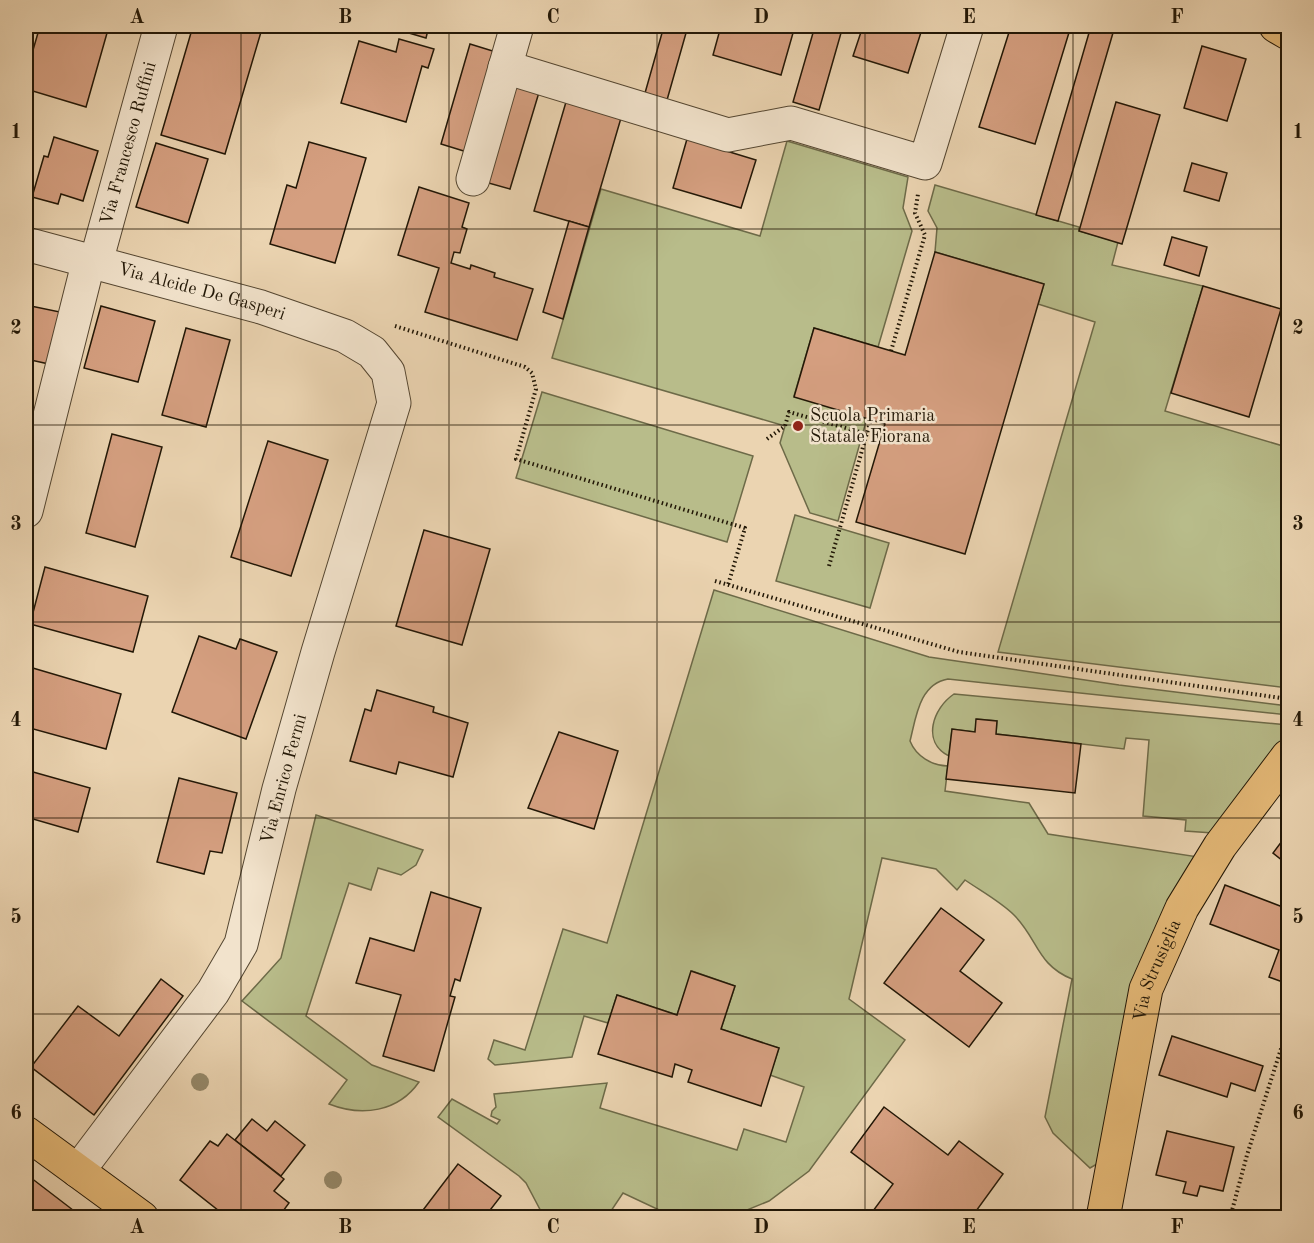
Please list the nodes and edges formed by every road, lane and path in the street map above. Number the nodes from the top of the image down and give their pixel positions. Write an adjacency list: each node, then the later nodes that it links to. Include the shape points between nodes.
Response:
1 (161, 26): 10 (street, Via Francesco Ruffini)
2 (517, 26): 6 (street)
3 (967, 26): 6 (street, via 925,163 791,123 728,135)
4 (1276, 26): 5 (main road)
5 (1288, 33)
6 (505, 67): 7 (street)
7 (473, 179)
8 (919, 190): 12 (path, via 915,213 925,235)
9 (26, 244): 10 (street, Via Alcide De Gasperi)
10 (92, 261): 11 (street, Via Alcide De Gasperi, via 345,336); 16 (street, Via Francesco Ruffini)
11 (378, 338): 19 (path, via 525,367 532,373 536,389 516,459 745,528); 24 (street, Via Enrico Fermi, via 394,403 279,789 241,944 213,992)
12 (891, 351)
13 (871, 419): 14 (path)
14 (867, 434): 15 (path, via 789,412 785,426); 17 (path)
15 (767, 439)
16 (26, 511)
17 (829, 566)
18 (715, 581): 19 (path)
19 (728, 585): 20 (path, via 959,652)
20 (1288, 699)
21 (1288, 756): 26 (main road, Via Strusiglia, via 1220,846 1182,908 1146,989)
22 (1288, 1027): 27 (path)
23 (26, 1133): 24 (main road)
24 (78, 1170): 25 (main road)
25 (142, 1218)
26 (1103, 1218)
27 (1230, 1218)

